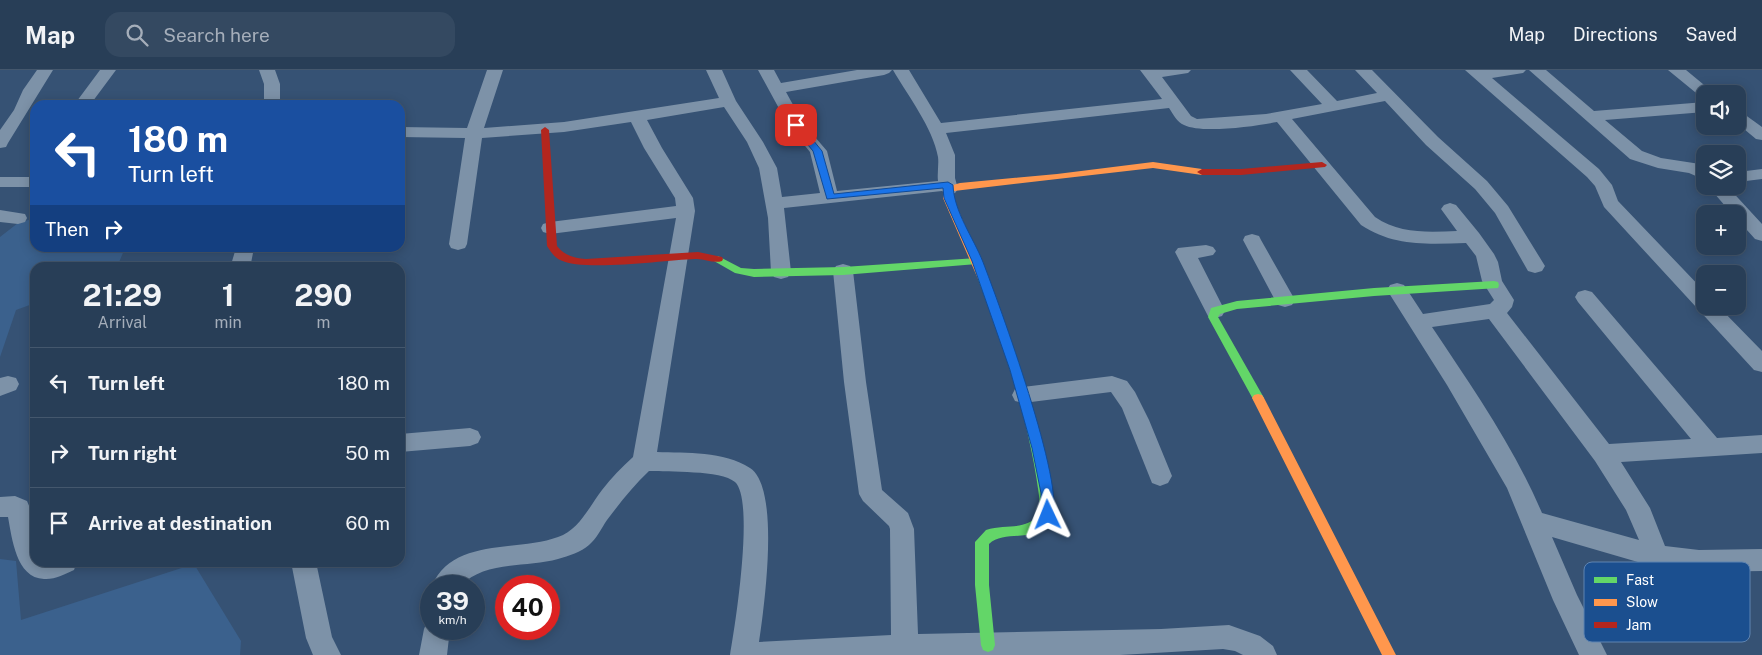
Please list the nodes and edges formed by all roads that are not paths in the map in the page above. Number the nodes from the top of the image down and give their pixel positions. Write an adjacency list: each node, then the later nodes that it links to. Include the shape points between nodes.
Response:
1 (45, 70): 37 (street)
2 (108, 70): 20 (street)
3 (266, 70): 21 (street, via 272,84)
4 (495, 70): 35 (street)
5 (714, 70): 22 (street)
6 (766, 70): 18 (street)
7 (884, 70): 18 (street)
8 (901, 70): 32 (street)
9 (1183, 70): 15 (street)
10 (1298, 70): 24 (street)
11 (1363, 70): 19 (street)
12 (1518, 70): 16 (street)
13 (1537, 70): 29 (street)
14 (1676, 70): 17 (street)
15 (1150, 72): 23 (street)
16 (1475, 72): 65 (street, via 1593,173 1603,185 1610,203)
17 (1696, 85)
18 (776, 89): 46 (street, via 796,125 818,151)
19 (1388, 96): 24 (street); 60 (street, via 1481,185 1502,210)
20 (86, 100)
21 (272, 100)
22 (728, 101): 30 (street); 47 (street, via 768,168)
23 (1172, 103): 28 (street, via 1185,119 1202,125); 32 (street)
24 (1334, 107): 28 (street)
25 (1696, 108): 29 (street)
26 (1762, 112): 27 (street)
27 (1746, 115)
28 (1282, 116): 38 (street)
29 (1590, 116): 39 (street, via 1641,157)
30 (637, 117): 33 (street); 49 (street, via 684,198)
31 (1746, 122): 36 (street)
32 (935, 129): 44 (street, via 946,154)
33 (545, 130): 35 (street); 52 (street)
34 (405, 132): 35 (street)
35 (474, 133): 56 (street)
36 (1762, 135)
37 (0, 143)
38 (1322, 165): 44 (street, via 1262,172 1199,172 1152,165 1083,175); 54 (street, via 1378,229 1402,237)
39 (1696, 171)
40 (1762, 174): 41 (street)
41 (1746, 176)
42 (0, 182): 43 (street)
43 (28, 182)
44 (948, 187): 46 (street); 59 (street, via 948,198)
45 (1725, 195): 53 (street)
46 (830, 197): 47 (street)
47 (775, 203): 62 (street)
48 (1450, 209): 54 (street)
49 (686, 211): 52 (street); 58 (street)
50 (0, 216): 51 (street)
51 (18, 218)
52 (550, 228): 58 (street, via 554,252 570,261)
53 (1762, 235)
54 (1472, 236): 63 (street, via 1484,254)
55 (1252, 240): 67 (street)
56 (458, 244)
57 (1206, 251): 68 (street, via 1184,252)
58 (680, 256): 62 (street, via 712,257 742,272); 79 (street)
59 (977, 261): 61 (street); 73 (street)
60 (1535, 266)
61 (843, 271): 62 (street); 93 (street, via 871,494 899,520 902,529)
62 (781, 272)
63 (1491, 274): 64 (street); 69 (street, via 1504,300 1502,307)
64 (1397, 290): 67 (street); 71 (street)
65 (1696, 296)
66 (1584, 297): 77 (street)
67 (1285, 300): 68 (street)
68 (1215, 311): 101 (street, via 1216,325 1272,424)
69 (1494, 311): 71 (street); 78 (street, via 1578,417)
70 (1715, 315): 72 (street)
71 (1418, 322): 82 (street, via 1518,485)
72 (1762, 364)
73 (1023, 395): 80 (street, via 1117,385 1133,411); 94 (street, via 1038,448 1048,515 1038,526 991,534 982,542)
74 (470, 437): 75 (street)
75 (405, 443)
76 (1762, 444): 77 (street)
77 (1712, 448): 78 (street)
78 (1603, 454): 84 (street, via 1631,497 1652,539)
79 (644, 461): 89 (street, via 611,496 583,536 574,542 558,548 483,560 464,566); 99 (street, via 732,469 746,477 753,489 756,521)
80 (1160, 476)
81 (0, 507): 83 (street, via 18,508)
82 (1534, 521): 84 (street); 90 (street)
83 (30, 556)
84 (1655, 556): 85 (street, via 1699,561)
85 (1762, 560)
86 (39, 567): 87 (street)
87 (52, 567)
88 (304, 567): 97 (street, via 319,638)
89 (453, 575)
90 (1584, 637)
91 (435, 640): 98 (street)
92 (1587, 642): 102 (street)
93 (905, 647): 94 (street); 96 (street)
94 (980, 649): 95 (street)
95 (1172, 649): 100 (street, via 1224,637 1241,640)
96 (789, 654): 99 (street)
97 (326, 655)
98 (433, 655)
99 (746, 655)
100 (1263, 655)
101 (1389, 655)
102 (1593, 655)

